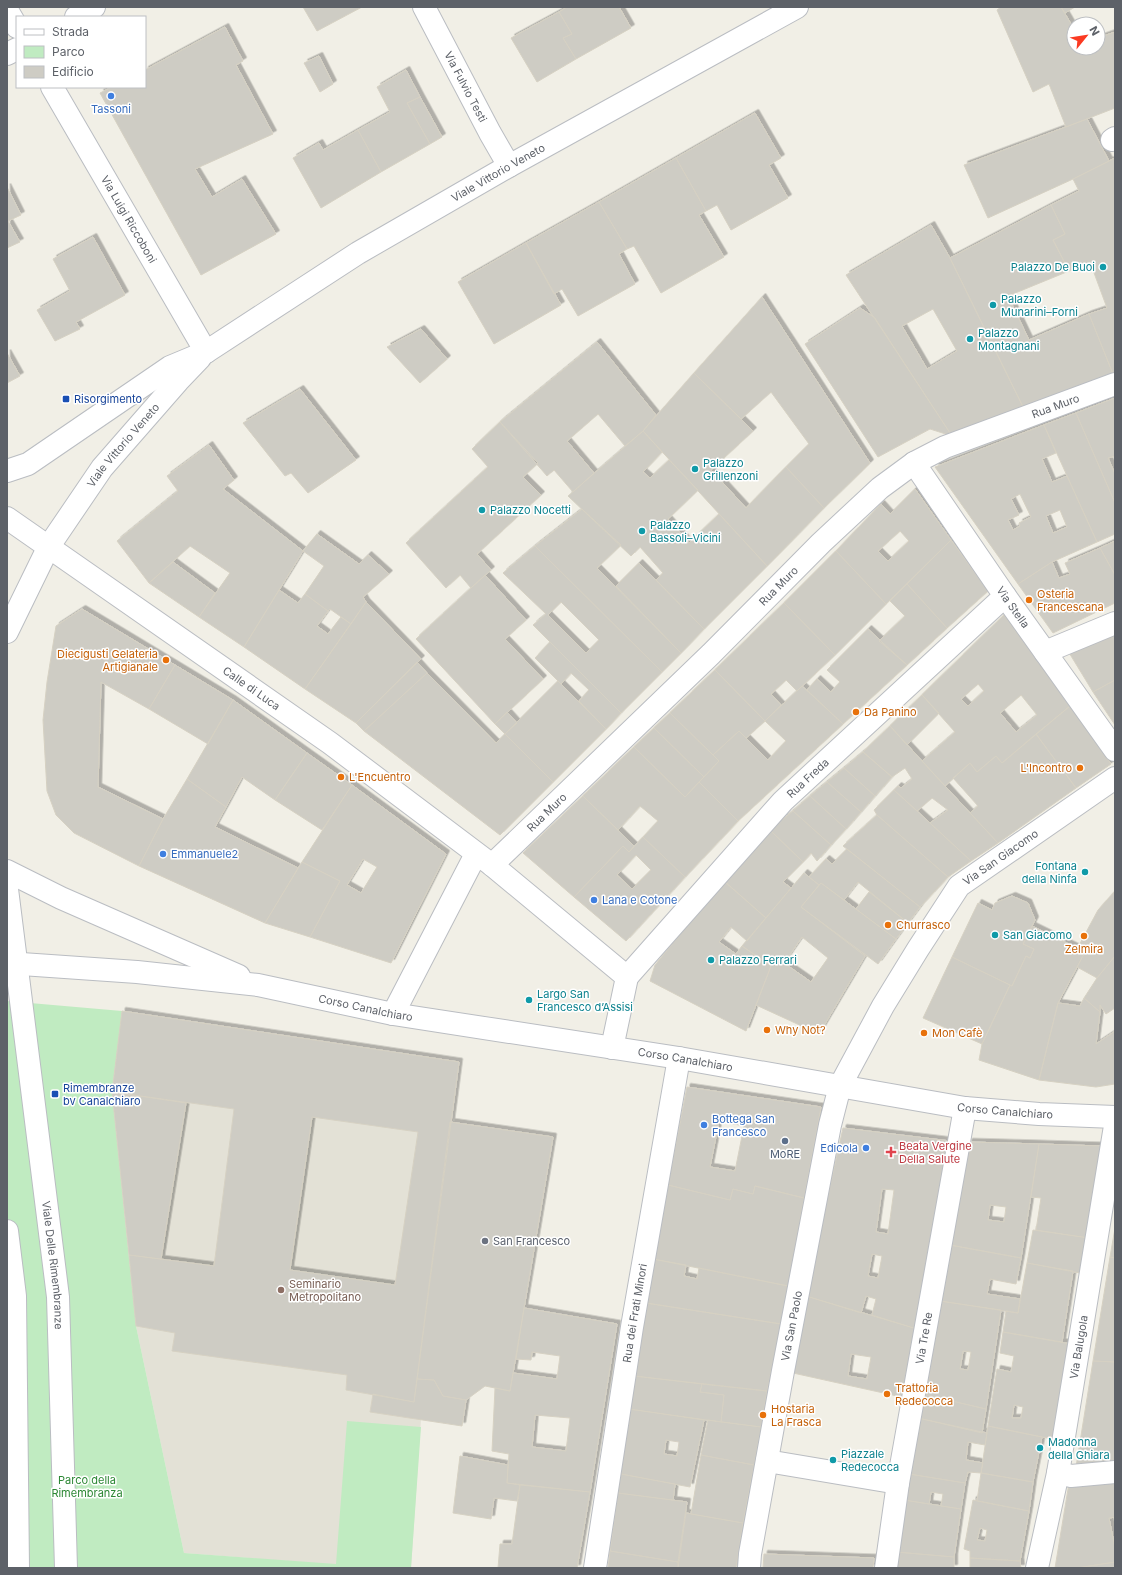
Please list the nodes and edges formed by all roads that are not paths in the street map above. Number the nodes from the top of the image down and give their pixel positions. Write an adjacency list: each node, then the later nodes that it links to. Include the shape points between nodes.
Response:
1 (94, 7): 5 (street)
2 (424, 7): 10 (street, Via Fulvio Testi)
3 (797, 7): 10 (street, Viale Vittorio Veneto)
4 (7, 10): 6 (street)
5 (78, 16)
6 (16, 25)
7 (16, 50): 8 (street)
8 (7, 54)
9 (53, 88): 11 (street, Via Luigi Riccoboni)
10 (509, 166): 11 (street, Viale Vittorio Veneto, via 358,253)
11 (206, 352): 14 (street, Viale Vittorio Veneto, via 170,367 28,464); 16 (street, Viale Vittorio Veneto, via 102,468)
12 (1115, 384): 13 (street, Rua Muro, via 945,447)
13 (914, 463): 17 (street, Via Stella); 23 (street, Rua Muro, via 880,488 821,543 711,654)
14 (7, 470)
15 (7, 518): 16 (street, Calle di Luca)
16 (49, 546): 19 (street, Viale Vittorio Veneto); 23 (street, Calle di Luca, via 330,743)
17 (1005, 596): 20 (street, Via Stella); 27 (street, Rua Freda, via 783,801)
18 (1115, 623): 20 (street)
19 (7, 632)
20 (1045, 652): 21 (street, Via Stella)
21 (1115, 750)
22 (1115, 778): 32 (street, Via San Giacomo, via 959,886 883,1006)
23 (484, 860): 27 (street); 29 (street)
24 (7, 871): 28 (street, Corso Canalchiaro, via 61,898)
25 (7, 889): 26 (street, Viale Delle Rimembranze)
26 (12, 964): 28 (street, Corso Canalchiaro, via 137,972); 43 (street, Viale Delle Rimembranze, via 58,1297)
27 (627, 977): 30 (street)
28 (258, 985): 29 (street, Corso Canalchiaro)
29 (393, 1014): 30 (street, Corso Canalchiaro)
30 (612, 1048): 31 (street, Corso Canalchiaro)
31 (680, 1058): 32 (street, Corso Canalchiaro); 44 (street, Rua dei Frati Minori, via 632,1327)
32 (840, 1086): 33 (street, Corso Canalchiaro); 37 (street, Via San Paolo)
33 (965, 1108): 34 (street, Corso Canalchiaro); 40 (street, Via Tre Re)
34 (1115, 1117)
35 (1115, 1126): 39 (street, Via Balugola)
36 (7, 1231): 42 (street, via 15,1296)
37 (767, 1461): 40 (street); 45 (street, Via San Paolo)
38 (1115, 1472): 39 (street, via 1070,1476)
39 (1058, 1473): 41 (street, Via Balugola)
40 (898, 1483): 46 (street, Via Tre Re)
41 (1037, 1567)
42 (18, 1568)
43 (66, 1568)
44 (595, 1568)
45 (749, 1568)
46 (886, 1568)

